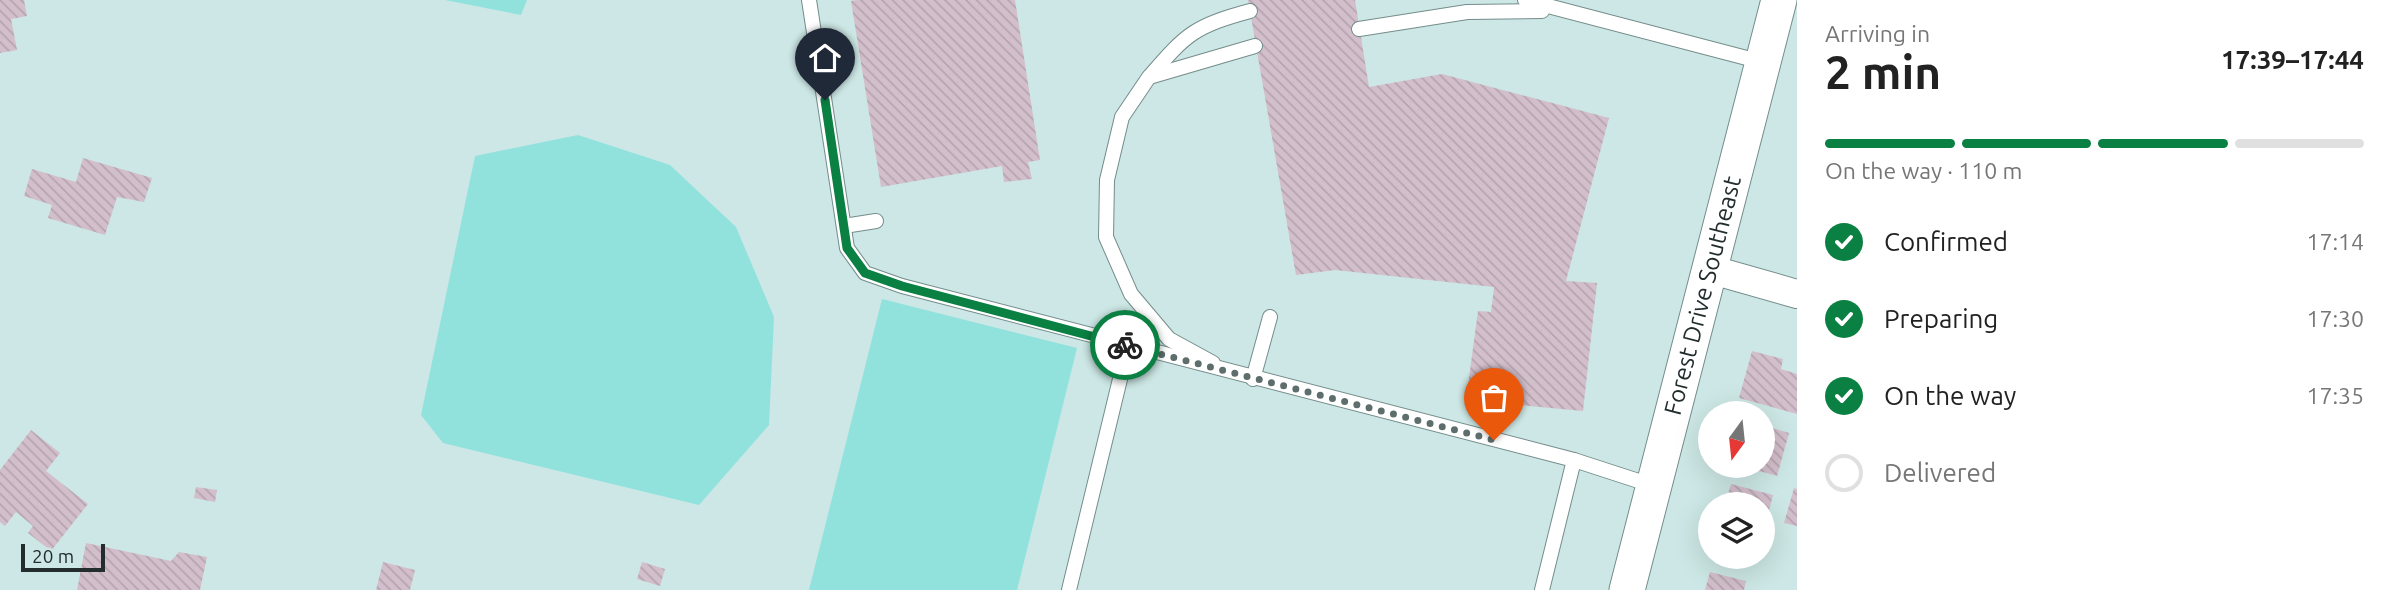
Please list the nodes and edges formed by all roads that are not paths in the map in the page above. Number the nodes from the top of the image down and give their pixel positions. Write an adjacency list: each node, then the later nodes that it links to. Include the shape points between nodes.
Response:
1 (809, 0): 11 (lane)
2 (1525, 0): 5 (lane)
3 (1779, 0): 8 (street, Forest Drive Southeast)
4 (1250, 11): 9 (lane, via 1208,22 1181,41)
5 (1591, 18): 6 (lane, via 1529,10 1467,12); 8 (lane)
6 (1359, 29)
7 (1255, 46): 9 (lane)
8 (1762, 62): 12 (street, Forest Drive Southeast)
9 (1149, 77): 16 (lane, via 1122,117 1107,180 1105,237 1131,294 1170,339)
10 (876, 220): 11 (lane)
11 (844, 226): 15 (lane, via 847,248 865,273)
12 (1709, 269): 13 (street); 19 (street, Forest Drive Southeast)
13 (1797, 294)
14 (1270, 317): 17 (lane)
15 (1128, 346): 16 (lane); 20 (lane)
16 (1233, 373): 17 (lane)
17 (1253, 379): 18 (lane)
18 (1574, 460): 19 (lane); 21 (lane)
19 (1654, 486): 22 (street, Forest Drive Southeast)
20 (1069, 590)
21 (1542, 590)
22 (1627, 590)

